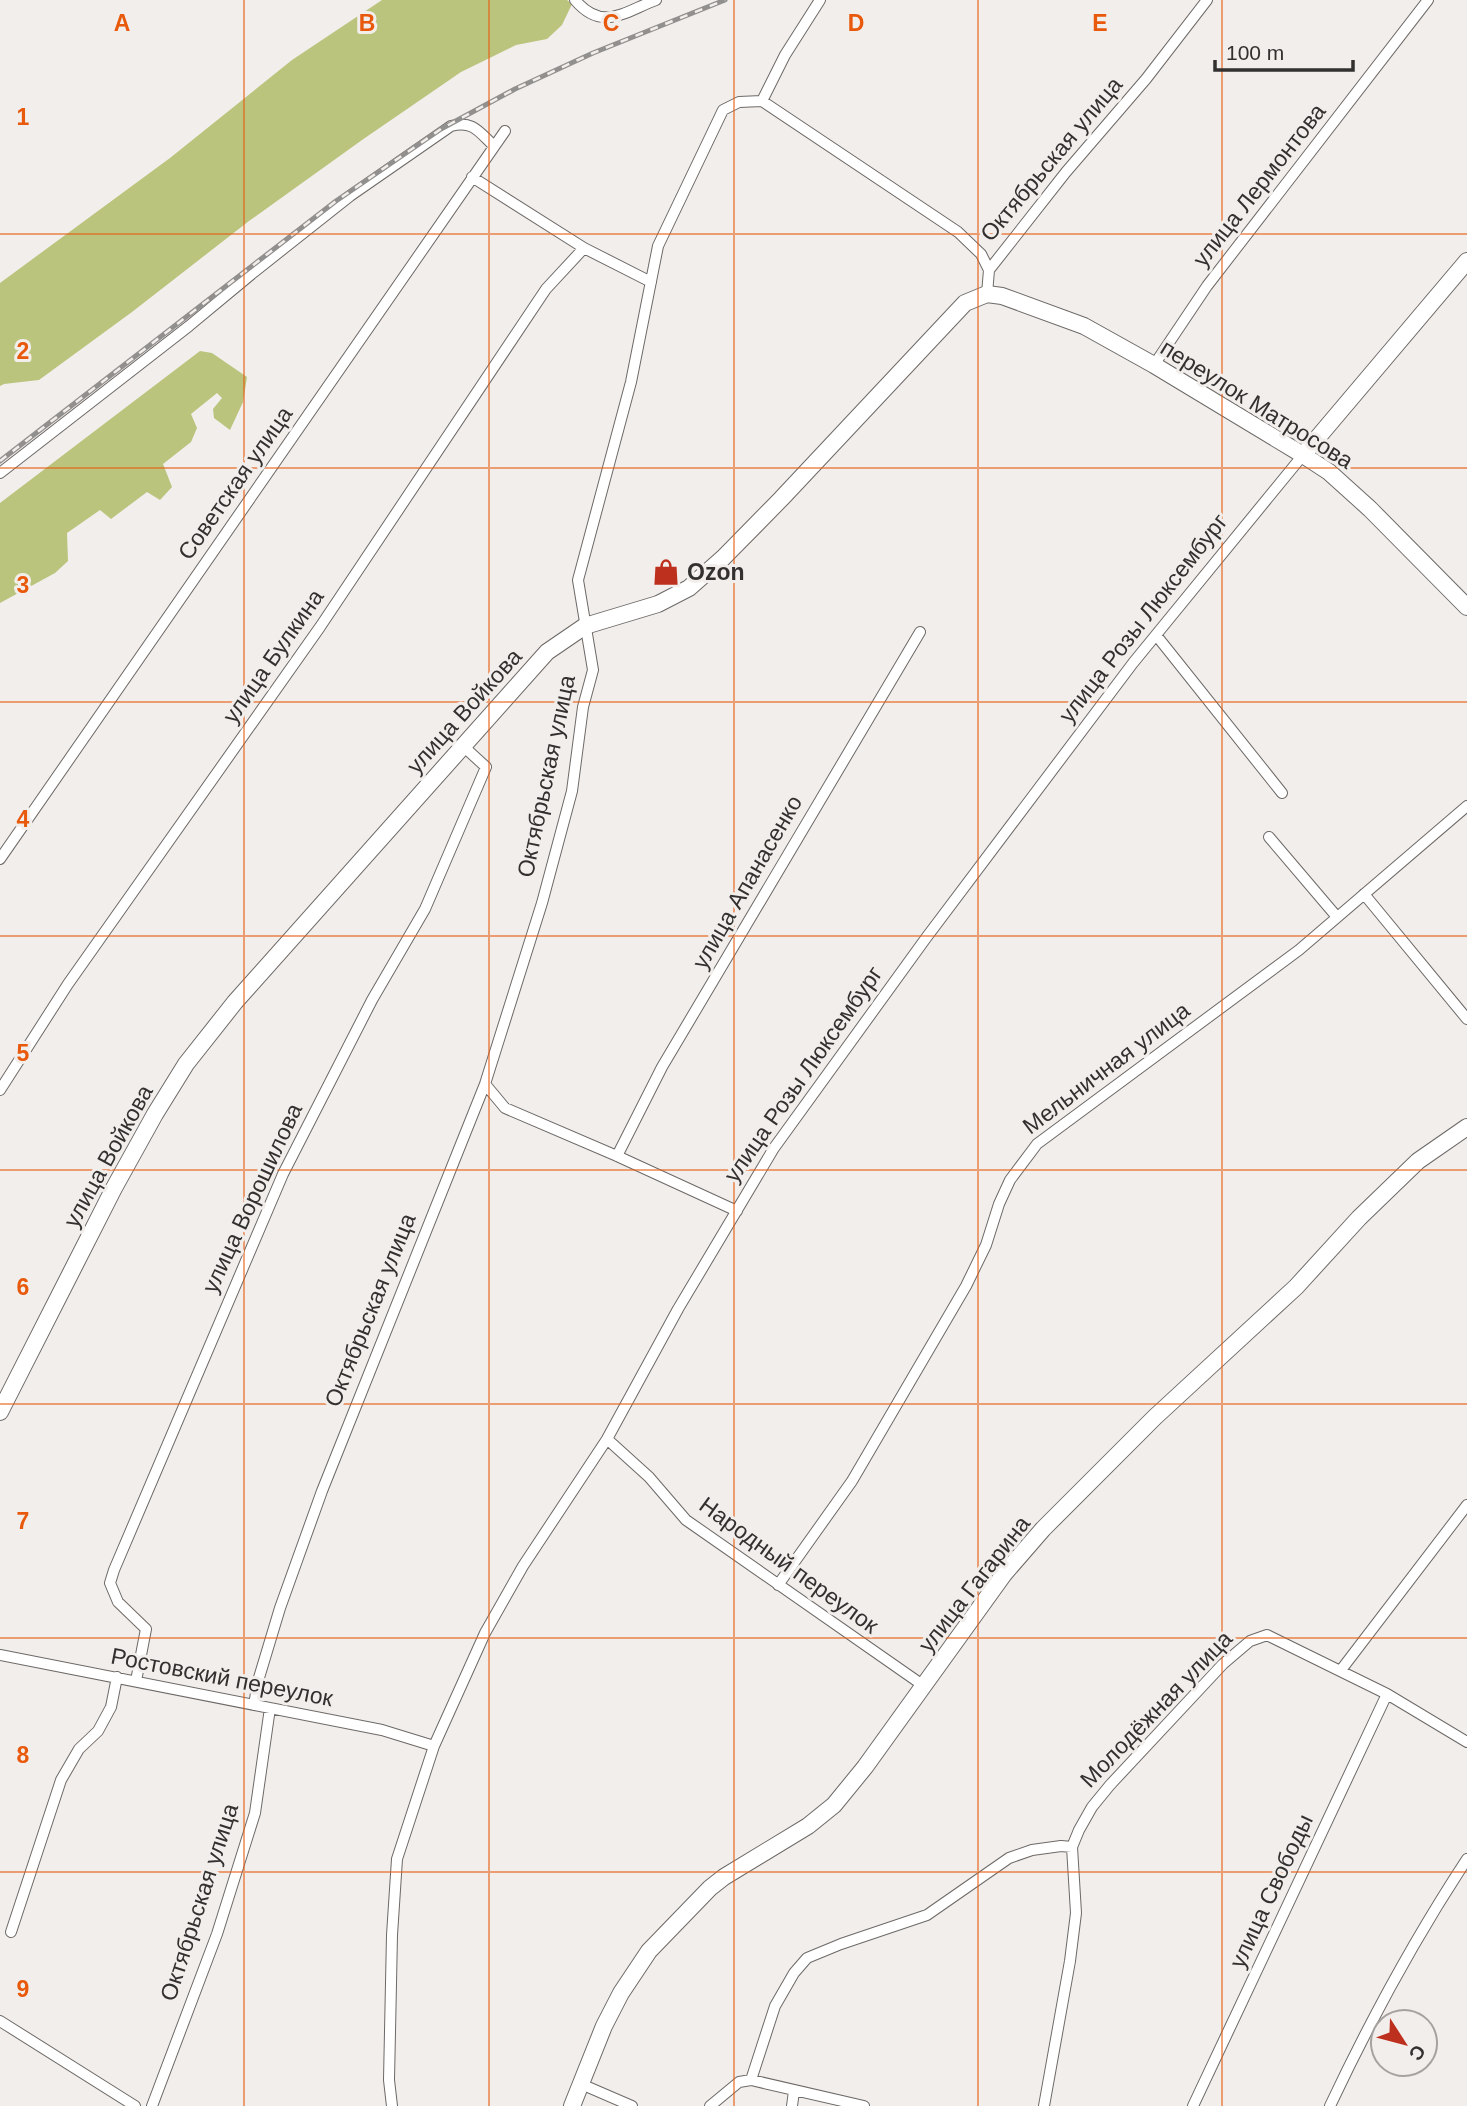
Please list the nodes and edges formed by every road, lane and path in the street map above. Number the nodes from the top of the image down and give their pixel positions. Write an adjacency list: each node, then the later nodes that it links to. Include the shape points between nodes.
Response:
1 (575, 0): 2 (street, via 593,16 607,19)
2 (656, 0)
3 (820, 0): 6 (street)
4 (1207, 0): 12 (street, Октябрьская улица)
5 (1428, 0): 15 (street, улица Лермонтова, via 1207,286)
6 (762, 101): 12 (street, via 958,232 981,254); 13 (street, via 739,102 723,110 658,246)
7 (505, 131): 8 (street, Советская улица)
8 (494, 146): 9 (street, Советская улица); 17 (street, via 473,127 463,123 451,127 350,196)
9 (472, 177): 10 (street); 26 (street, Советская улица)
10 (584, 248): 13 (street); 31 (street, улица Булкина, via 546,289 312,638 68,984)
11 (1467, 261): 16 (main road, улица Розы Люксембург)
12 (989, 270): 14 (street, Октябрьская улица)
13 (651, 282): 19 (street, via 631,382 578,580)
14 (987, 294): 15 (main road, переулок Матросова, via 1084,326); 19 (main road, via 965,303 781,499 689,588 658,604)
15 (1154, 365): 16 (main road, переулок Матросова)
16 (1303, 455): 18 (main road, переулок Матросова, via 1329,471 1370,509); 21 (street, улица Розы Люксембург)
17 (0, 472)
18 (1467, 607)
19 (585, 626): 22 (main road, улица Войкова, via 547,652); 30 (street, Октябрьская улица, via 593,670 583,707 572,791)
20 (920, 632): 33 (street, улица Апанасенко, via 662,1067)
21 (1156, 635): 23 (street); 34 (street, улица Розы Люксембург, via 870,1015 774,1148)
22 (463, 746): 35 (main road, улица Войкова, via 235,1002 186,1065 114,1188); 42 (street, улица Ворошилова, via 486,767 425,909 372,1000 283,1174 114,1570 110,1583 118,1601 146,1629)
23 (1282, 793)
24 (1467, 806): 27 (street, Мельничная улица)
25 (1269, 837): 28 (street)
26 (0, 859)
27 (1364, 894): 28 (street, Мельничная улица); 29 (street)
28 (1337, 917): 38 (street, Мельничная улица, via 1037,1144 1010,1180 966,1286 852,1481)
29 (1467, 1019)
30 (485, 1084): 33 (street, via 505,1108); 45 (street, Октябрьская улица, via 322,1491 280,1608)
31 (0, 1090)
32 (1467, 1127): 43 (main road, улица Гагарина, via 1418,1161 1296,1287 1155,1417 1043,1529 1004,1574)
33 (617, 1157): 34 (street)
34 (737, 1211): 36 (street, улица Розы Люксембург)
35 (0, 1412)
36 (607, 1439): 38 (street, Народный переулок, via 649,1477 686,1520); 48 (street, улица Розы Люксембург, via 485,1633)
37 (1467, 1505): 40 (street)
38 (778, 1585): 43 (street, Народный переулок)
39 (0, 1655): 41 (street, Ростовский переулок)
40 (1341, 1670): 44 (street, Молодёжная улица); 49 (street, Молодёжная улица, via 1267,1635 1250,1641 1110,1785 1092,1807)
41 (117, 1677): 42 (street, Ростовский переулок); 51 (street, via 111,1707 98,1731 79,1749 61,1780)
42 (136, 1681): 45 (street, Ростовский переулок)
43 (924, 1686): 54 (main road, улица Гагарина, via 834,1805 710,1888 649,1951 604,2026)
44 (1387, 1694): 47 (street, Молодёжная улица); 65 (street, улица Свободы)
45 (254, 1705): 46 (street, Ростовский переулок)
46 (270, 1708): 48 (street, Ростовский переулок, via 383,1730); 57 (street, Октябрьская улица, via 255,1813 217,1934)
47 (1467, 1742)
48 (434, 1746): 58 (street, улица Розы Люксембург, via 397,1859 389,2080)
49 (1072, 1847): 53 (street, via 1031,1850 1009,1858 927,1915 807,1958 775,2006); 64 (street, via 1076,1913)
50 (1467, 1859): 66 (street, via 1426,1923)
51 (11, 1932)
52 (0, 2021): 56 (street)
53 (751, 2080): 55 (street); 61 (street, via 739,2082)
54 (581, 2084): 59 (main road, улица Гагарина); 60 (street)
55 (794, 2091): 62 (street); 63 (street)
56 (135, 2106)
57 (152, 2106)
58 (392, 2106)
59 (572, 2106)
60 (632, 2106)
61 (710, 2106)
62 (792, 2106)
63 (864, 2106)
64 (1044, 2106)
65 (1193, 2106)
66 (1330, 2106)

